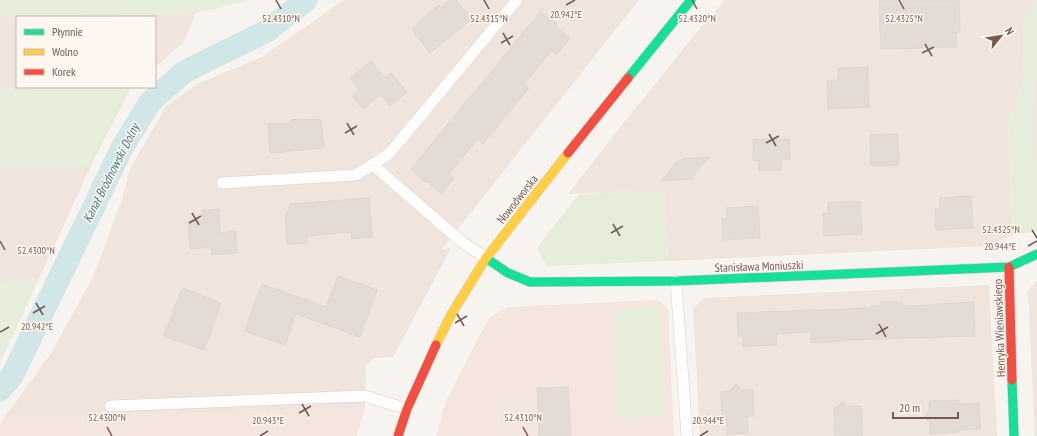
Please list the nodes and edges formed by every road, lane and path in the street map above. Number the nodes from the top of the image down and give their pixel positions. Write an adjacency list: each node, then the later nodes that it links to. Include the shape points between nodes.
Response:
1 (517, 0): 3 (lane, via 389,154)
2 (691, 0): 6 (street, Nowodworska)
3 (373, 165): 4 (lane, via 356,175); 6 (lane, via 462,242)
4 (222, 183)
5 (1037, 254): 7 (street, Stanisława Moniuszki)
6 (486, 258): 8 (street, Stanisława Moniuszki, via 508,273 530,282); 10 (street, Nowodworska, via 452,313)
7 (1009, 267): 8 (street, Stanisława Moniuszki); 13 (street, Henryka Wieniawskiego)
8 (676, 281): 12 (lane)
9 (110, 406): 10 (lane, via 365,396)
10 (407, 409): 11 (street, Nowodworska)
11 (398, 436)
12 (687, 436)
13 (1014, 436)

